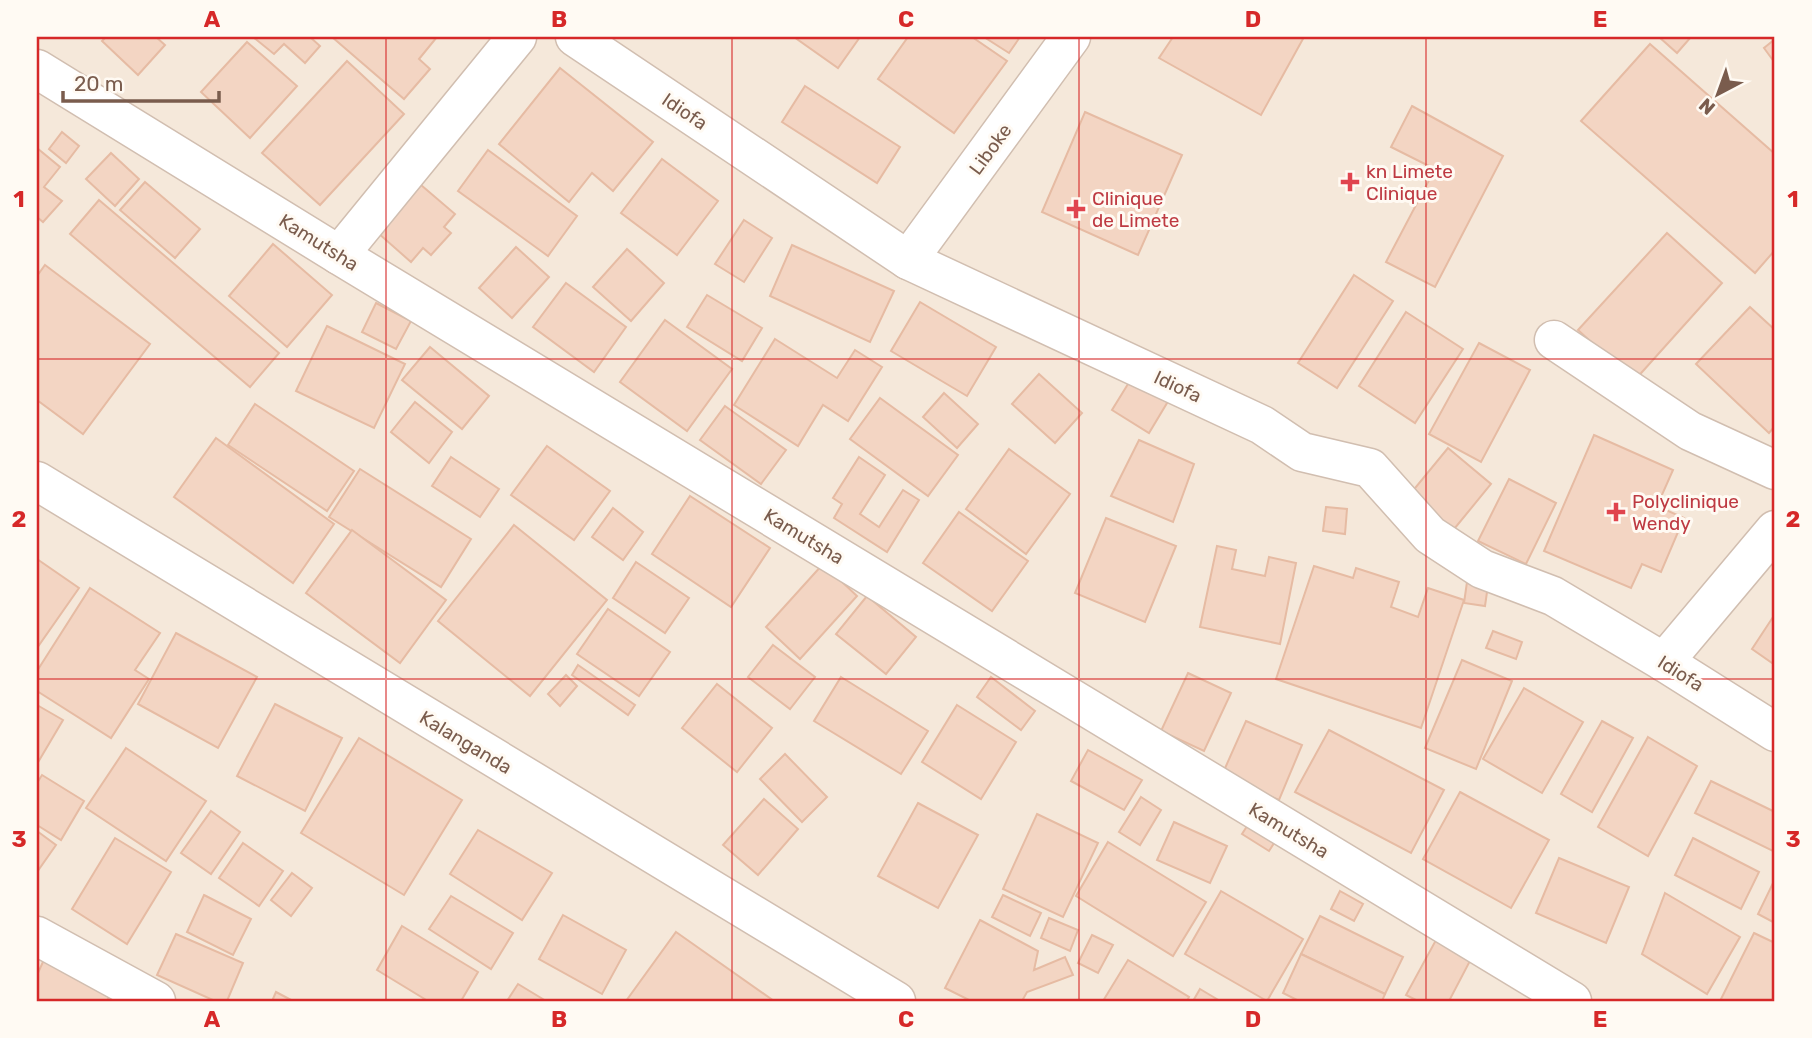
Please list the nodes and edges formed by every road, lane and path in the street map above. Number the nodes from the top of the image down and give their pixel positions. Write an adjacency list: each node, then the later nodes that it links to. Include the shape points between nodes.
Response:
1 (517, 37): 5 (street)
2 (575, 37): 6 (street, Idiofa)
3 (1071, 37): 6 (street, Liboke)
4 (37, 69): 5 (street, Kamutsha)
5 (339, 255): 16 (street, Kamutsha)
6 (908, 260): 11 (street, Idiofa, via 1262,425 1302,452 1370,468 1440,542 1482,569 1553,596)
7 (1554, 340): 8 (street, via 1690,431)
8 (1775, 470)
9 (37, 481): 15 (street, Kalanganda)
10 (1775, 530): 11 (street)
11 (1664, 662): 12 (street, Idiofa)
12 (1775, 732)
13 (37, 936): 14 (street)
14 (156, 1001)
15 (897, 1001)
16 (1572, 1001)

